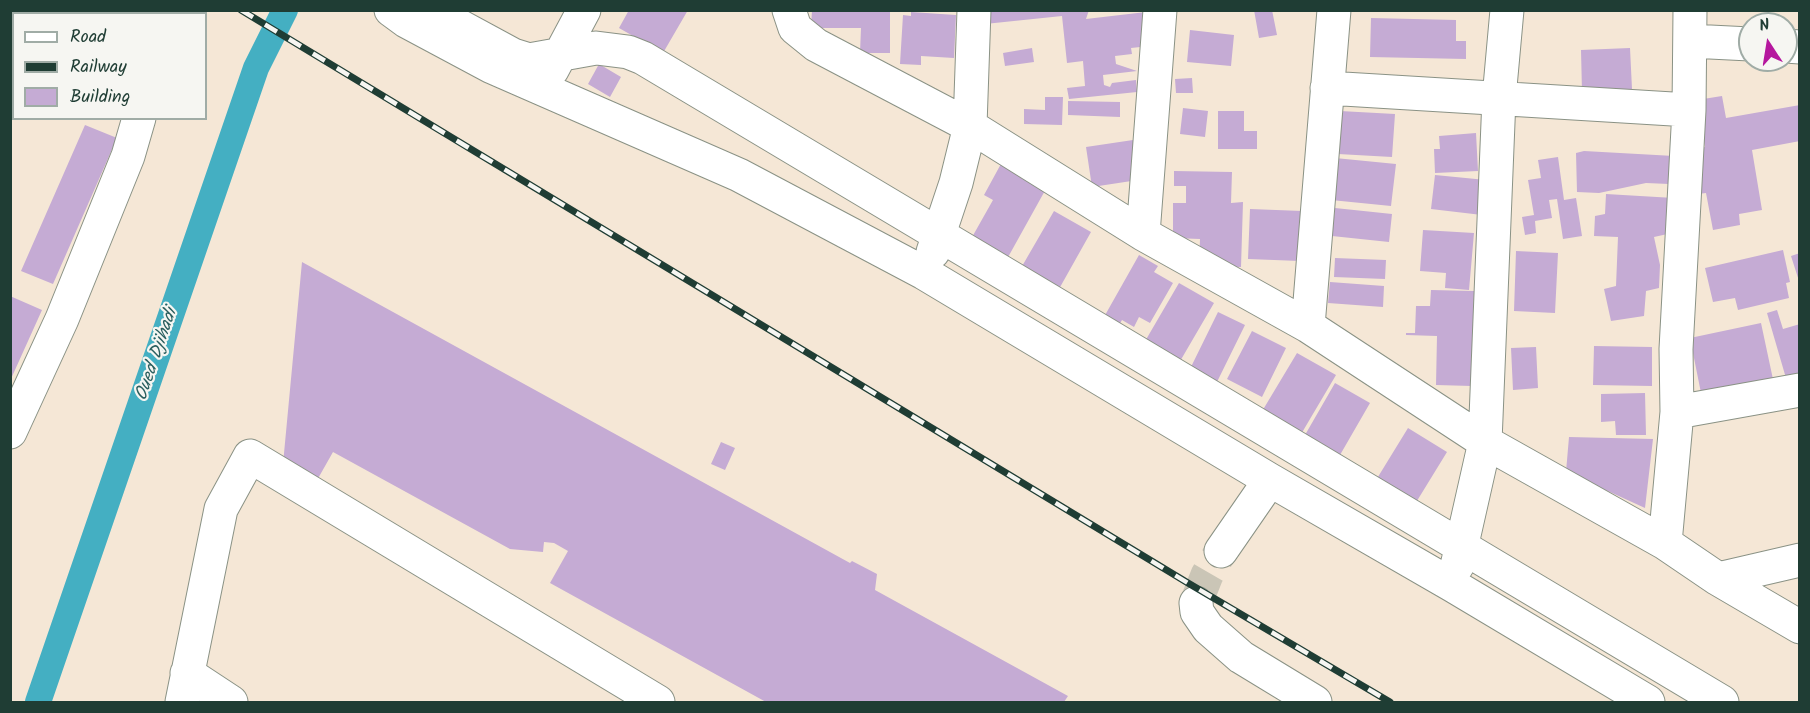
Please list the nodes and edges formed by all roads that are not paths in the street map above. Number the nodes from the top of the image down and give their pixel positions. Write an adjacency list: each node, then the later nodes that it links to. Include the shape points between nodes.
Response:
1 (391, 10): 13 (street)
2 (430, 10): 11 (street, via 520,58)
3 (584, 10): 11 (street)
4 (789, 10): 17 (street, via 795,28 816,45)
5 (974, 10): 17 (street)
6 (1160, 10): 19 (street)
7 (1334, 10): 12 (street)
8 (1507, 10): 14 (street)
9 (1690, 26): 10 (street); 15 (street)
10 (1738, 40)
11 (557, 57): 13 (street); 18 (street, via 612,48 643,58)
12 (1327, 88): 14 (street); 21 (street)
13 (543, 92): 20 (street, via 739,175)
14 (1498, 98): 15 (street); 25 (street)
15 (1689, 110): 23 (street, via 1676,349)
16 (138, 120): 24 (street, via 128,156 62,319)
17 (970, 126): 18 (street); 19 (street)
18 (940, 234): 20 (street); 28 (street)
19 (1143, 234): 21 (street)
20 (924, 273): 26 (street)
21 (1308, 326): 25 (street)
22 (1800, 390): 23 (street)
23 (1677, 412): 27 (street)
24 (10, 432)
25 (1485, 442): 27 (street); 28 (street)
26 (1270, 480): 29 (street); 32 (street)
27 (1665, 543): 31 (street)
28 (1463, 546): 32 (street); 40 (street)
29 (1221, 551)
30 (1800, 560): 31 (street)
31 (1718, 579): 34 (street)
32 (1452, 585): 39 (street)
33 (1197, 603): 38 (street, via 1197,612 1208,628 1241,657)
34 (1800, 627)
35 (184, 688): 36 (street); 37 (street, via 221,509 250,456)
36 (231, 702)
37 (658, 702)
38 (1315, 702)
39 (1648, 702)
40 (1722, 702)

